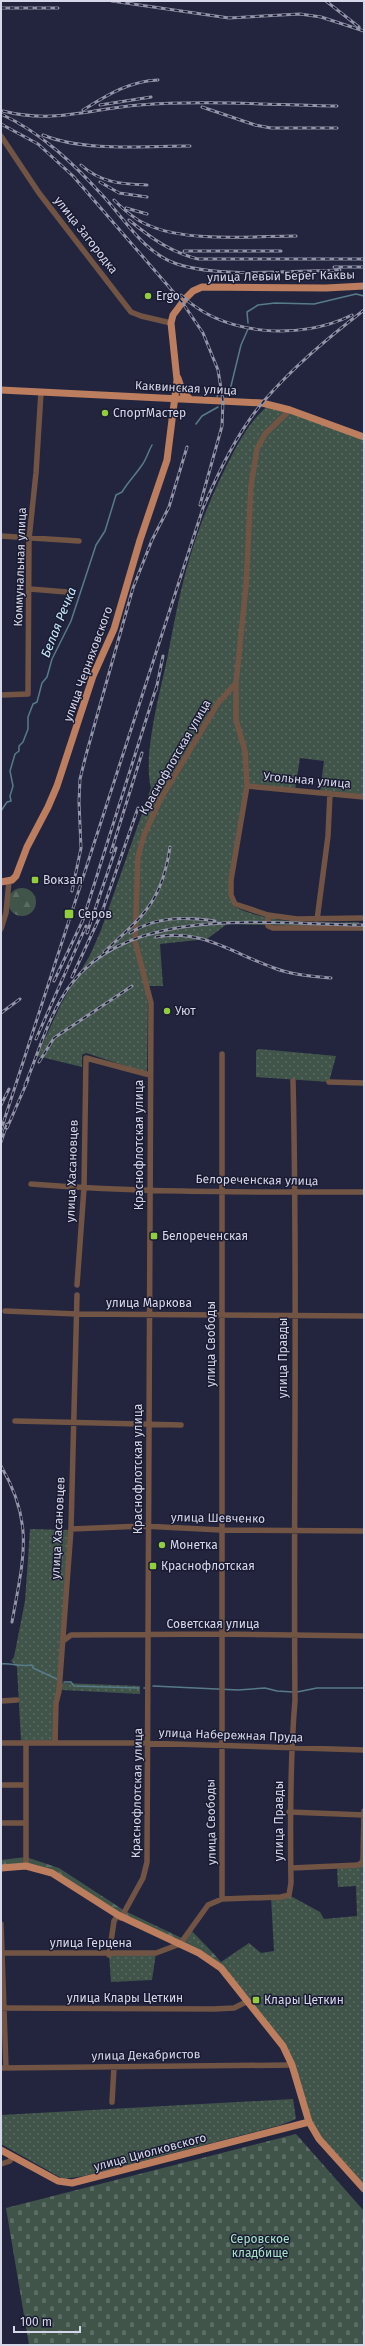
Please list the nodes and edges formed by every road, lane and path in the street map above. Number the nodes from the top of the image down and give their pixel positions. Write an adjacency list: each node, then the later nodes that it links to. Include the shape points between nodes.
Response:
1 (1, 136): 3 (street, улица Загородка, via 40,193 131,312)
2 (364, 286): 3 (main road, улица Левый Берег Каквы, via 202,287 185,299)
3 (171, 322): 4 (main road)
4 (176, 372): 7 (main road); 8 (main road, via 183,393)
5 (1, 390): 6 (main road, Каквинская улица)
6 (41, 392): 7 (main road, Каквинская улица); 12 (street, Коммунальная улица)
7 (174, 398): 8 (main road, Каквинская улица); 21 (main road, улица Черняховского, via 169,446 162,480 140,540 114,629 93,676 57,786 27,847 16,876)
8 (190, 399): 9 (main road, Каквинская улица, via 262,403)
9 (290, 410): 10 (main road, Каквинская улица); 16 (street, via 265,434 257,449 251,486 246,586)
10 (364, 437)
11 (1, 536): 12 (street)
12 (29, 539): 13 (street); 14 (street, Коммунальная улица)
13 (79, 542)
14 (30, 589): 15 (street); 17 (street, Коммунальная улица, via 28,694)
15 (67, 592)
16 (236, 683): 18 (street, via 236,720 245,751); 28 (street, Краснофлотская улица, via 218,703 160,800 144,835 138,857 135,941 151,1003)
17 (1, 695)
18 (247, 786): 19 (street, Угольная улица); 22 (street, via 231,880 231,895 235,904)
19 (330, 793): 20 (street, Угольная улица); 24 (street, via 328,836)
20 (364, 797)
21 (5, 882): 26 (street, улица Черняховского, via 6,913)
22 (268, 915): 24 (street); 25 (street, via 268,926 273,928)
23 (362, 918): 24 (street)
24 (317, 920)
25 (364, 928)
26 (1, 929)
27 (222, 1054): 35 (street, улица Свободы)
28 (150, 1075): 33 (street, улица Хасановцев, via 86,1058); 34 (street, Краснофлотская улица)
29 (293, 1081): 36 (street, улица Правды)
30 (329, 1082): 31 (street)
31 (364, 1083)
32 (31, 1184): 33 (street, Белореченская улица)
33 (84, 1188): 34 (street, Белореченская улица); 38 (street, улица Хасановцев)
34 (150, 1190): 35 (street, Белореченская улица); 41 (street, Краснофлотская улица)
35 (222, 1190): 36 (street, Белореченская улица); 43 (street, улица Свободы)
36 (296, 1192): 37 (street, Белореченская улица); 44 (street, улица Правды)
37 (364, 1192)
38 (77, 1285)
39 (77, 1295): 42 (street, улица Хасановцев)
40 (5, 1311): 42 (street, улица Маркова)
41 (150, 1313): 42 (street, улица Маркова); 43 (street, улица Маркова); 48 (street, Краснофлотская улица)
42 (77, 1314): 47 (street, улица Хасановцев)
43 (222, 1315): 44 (street, улица Маркова); 52 (street, улица Свободы)
44 (294, 1316): 45 (street, улица Маркова); 53 (street, улица Правды)
45 (364, 1316)
46 (15, 1421): 47 (street)
47 (75, 1424): 48 (street); 51 (street, улица Хасановцев)
48 (150, 1425): 49 (street); 50 (street, Краснофлотская улица)
49 (181, 1426)
50 (149, 1528): 51 (street, улица Шевченко); 52 (street, улица Шевченко); 56 (street, Краснофлотская улица)
51 (71, 1529): 59 (street, улица Хасановцев)
52 (222, 1530): 53 (street, улица Шевченко); 55 (street, улица Свободы)
53 (294, 1530): 54 (street, улица Шевченко); 57 (street, улица Правды)
54 (364, 1531)
55 (221, 1634): 56 (street, Советская улица); 57 (street, Советская улица); 66 (street, улица Свободы)
56 (149, 1635): 59 (street, Советская улица, via 71,1635); 65 (street, Краснофлотская улица)
57 (294, 1635): 58 (street, Советская улица); 67 (street, улица Правды, via 295,1696)
58 (364, 1636)
59 (64, 1641): 64 (street, улица Хасановцев, via 56,1703)
60 (1, 1700): 61 (street)
61 (17, 1700)
62 (1, 1743): 63 (street, улица Набережная Пруда)
63 (26, 1743): 64 (street, улица Набережная Пруда); 70 (street)
64 (55, 1743): 65 (street, улица Набережная Пруда)
65 (149, 1743): 66 (street, улица Набережная Пруда); 81 (street, Краснофлотская улица, via 146,1871)
66 (221, 1746): 67 (street, улица Набережная Пруда); 80 (street, улица Свободы)
67 (291, 1748): 68 (street, улица Набережная Пруда); 72 (street, улица Правды)
68 (364, 1750)
69 (1, 1785): 70 (street)
70 (26, 1785): 75 (street)
71 (364, 1811): 73 (street)
72 (289, 1812): 73 (street); 79 (street, улица Правды)
73 (364, 1815): 76 (street)
74 (1, 1823): 75 (street)
75 (26, 1823): 77 (street)
76 (364, 1862): 79 (street, via 359,1865)
77 (26, 1866): 78 (main road); 81 (main road, via 62,1878)
78 (1, 1868)
79 (291, 1868): 80 (street, улица Правды, via 289,1895)
80 (222, 1899): 83 (street, via 208,1905)
81 (120, 1916): 83 (main road); 85 (street, Краснофлотская улица, via 113,1925)
82 (1, 1924): 84 (street)
83 (180, 1944): 85 (street, улица Герцена, via 156,1953); 86 (main road, via 199,1952 221,1968)
84 (2, 1953): 85 (street, улица Герцена); 87 (street)
85 (110, 1955)
86 (248, 2001): 87 (street, улица Клары Цеткин, via 234,2008 214,2009); 88 (main road, via 283,2046)
87 (2, 2008): 90 (street)
88 (292, 2065): 89 (street, улица Декабристов); 92 (main road)
89 (114, 2067): 90 (street, улица Декабристов); 91 (street)
90 (3, 2068)
91 (112, 2102)
92 (309, 2122): 94 (main road, улица Циолковского, via 72,2183 58,2181); 96 (main road, via 319,2139)
93 (1, 2150): 94 (main road, улица Циолковского)
94 (12, 2156): 95 (street, via 10,2161)
95 (1, 2164)
96 (364, 2189)

